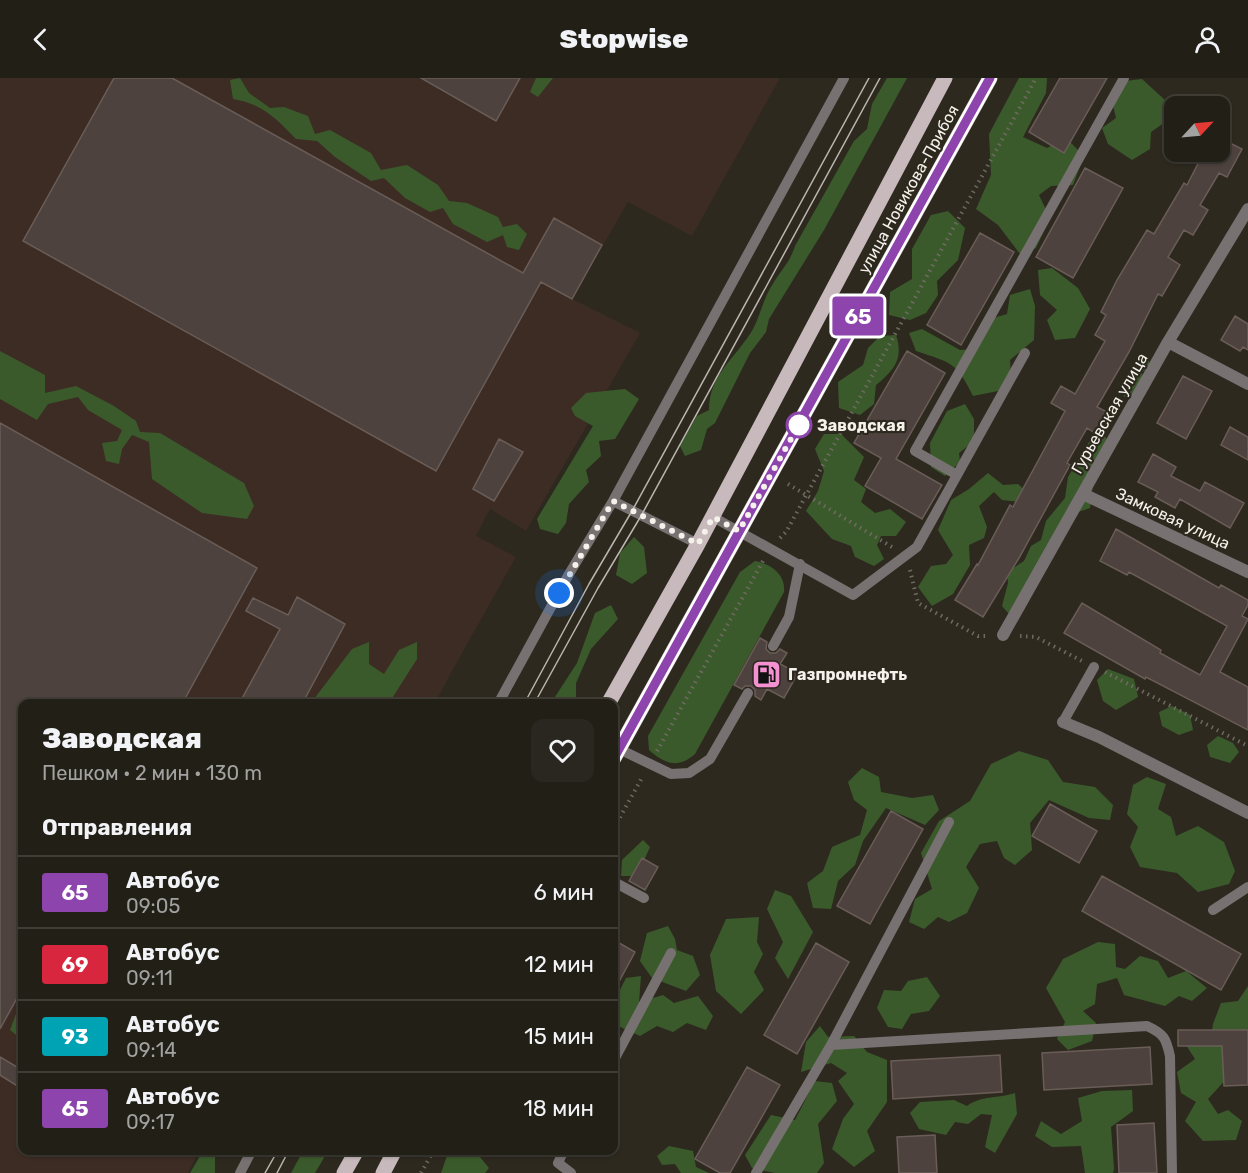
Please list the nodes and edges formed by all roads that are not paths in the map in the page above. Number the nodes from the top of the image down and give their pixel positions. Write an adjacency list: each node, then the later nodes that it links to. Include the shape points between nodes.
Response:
1 (844, 78): 11 (lane)
2 (945, 78): 12 (main road, улица Новикова-Прибоя)
3 (990, 78): 13 (main road, улица Новикова-Прибоя)
4 (1124, 78): 9 (lane, via 915,451)
5 (1248, 209): 6 (street, Гурьевская улица)
6 (1168, 342): 8 (street); 10 (street, Гурьевская улица)
7 (1025, 354): 9 (lane)
8 (1248, 384)
9 (957, 475): 15 (lane, via 917,548 853,594)
10 (1083, 494): 16 (street, Замковая улица); 17 (street, Гурьевская улица)
11 (613, 501): 14 (lane); 21 (lane)
12 (713, 517): 13 (lane); 14 (main road, улица Новикова-Прибоя)
13 (739, 531): 15 (lane); 24 (main road, улица Новикова-Прибоя)
14 (698, 544): 22 (main road, улица Новикова-Прибоя)
15 (800, 564): 18 (lane, via 789,616)
16 (1248, 572)
17 (1003, 635)
18 (773, 646)
19 (1094, 667): 23 (lane)
20 (748, 693): 25 (lane, via 710,759 689,773 671,774)
21 (501, 699)
22 (611, 699)
23 (1063, 722): 26 (street)
24 (618, 750)
25 (618, 755)
26 (1248, 813)
27 (949, 822): 33 (lane)
28 (618, 884): 30 (lane)
29 (1248, 886): 31 (lane)
30 (644, 898)
31 (1213, 910)
32 (671, 953): 34 (lane)
33 (831, 1045): 43 (lane); 44 (lane, via 1147,1026 1166,1038 1170,1056)
34 (618, 1052)
35 (249, 1155): 39 (lane)
36 (354, 1155): 40 (main road)
37 (392, 1155): 41 (main road)
38 (562, 1155): 42 (lane, via 558,1163)
39 (240, 1173)
40 (344, 1173)
41 (383, 1173)
42 (571, 1173)
43 (756, 1173)
44 (1172, 1173)

